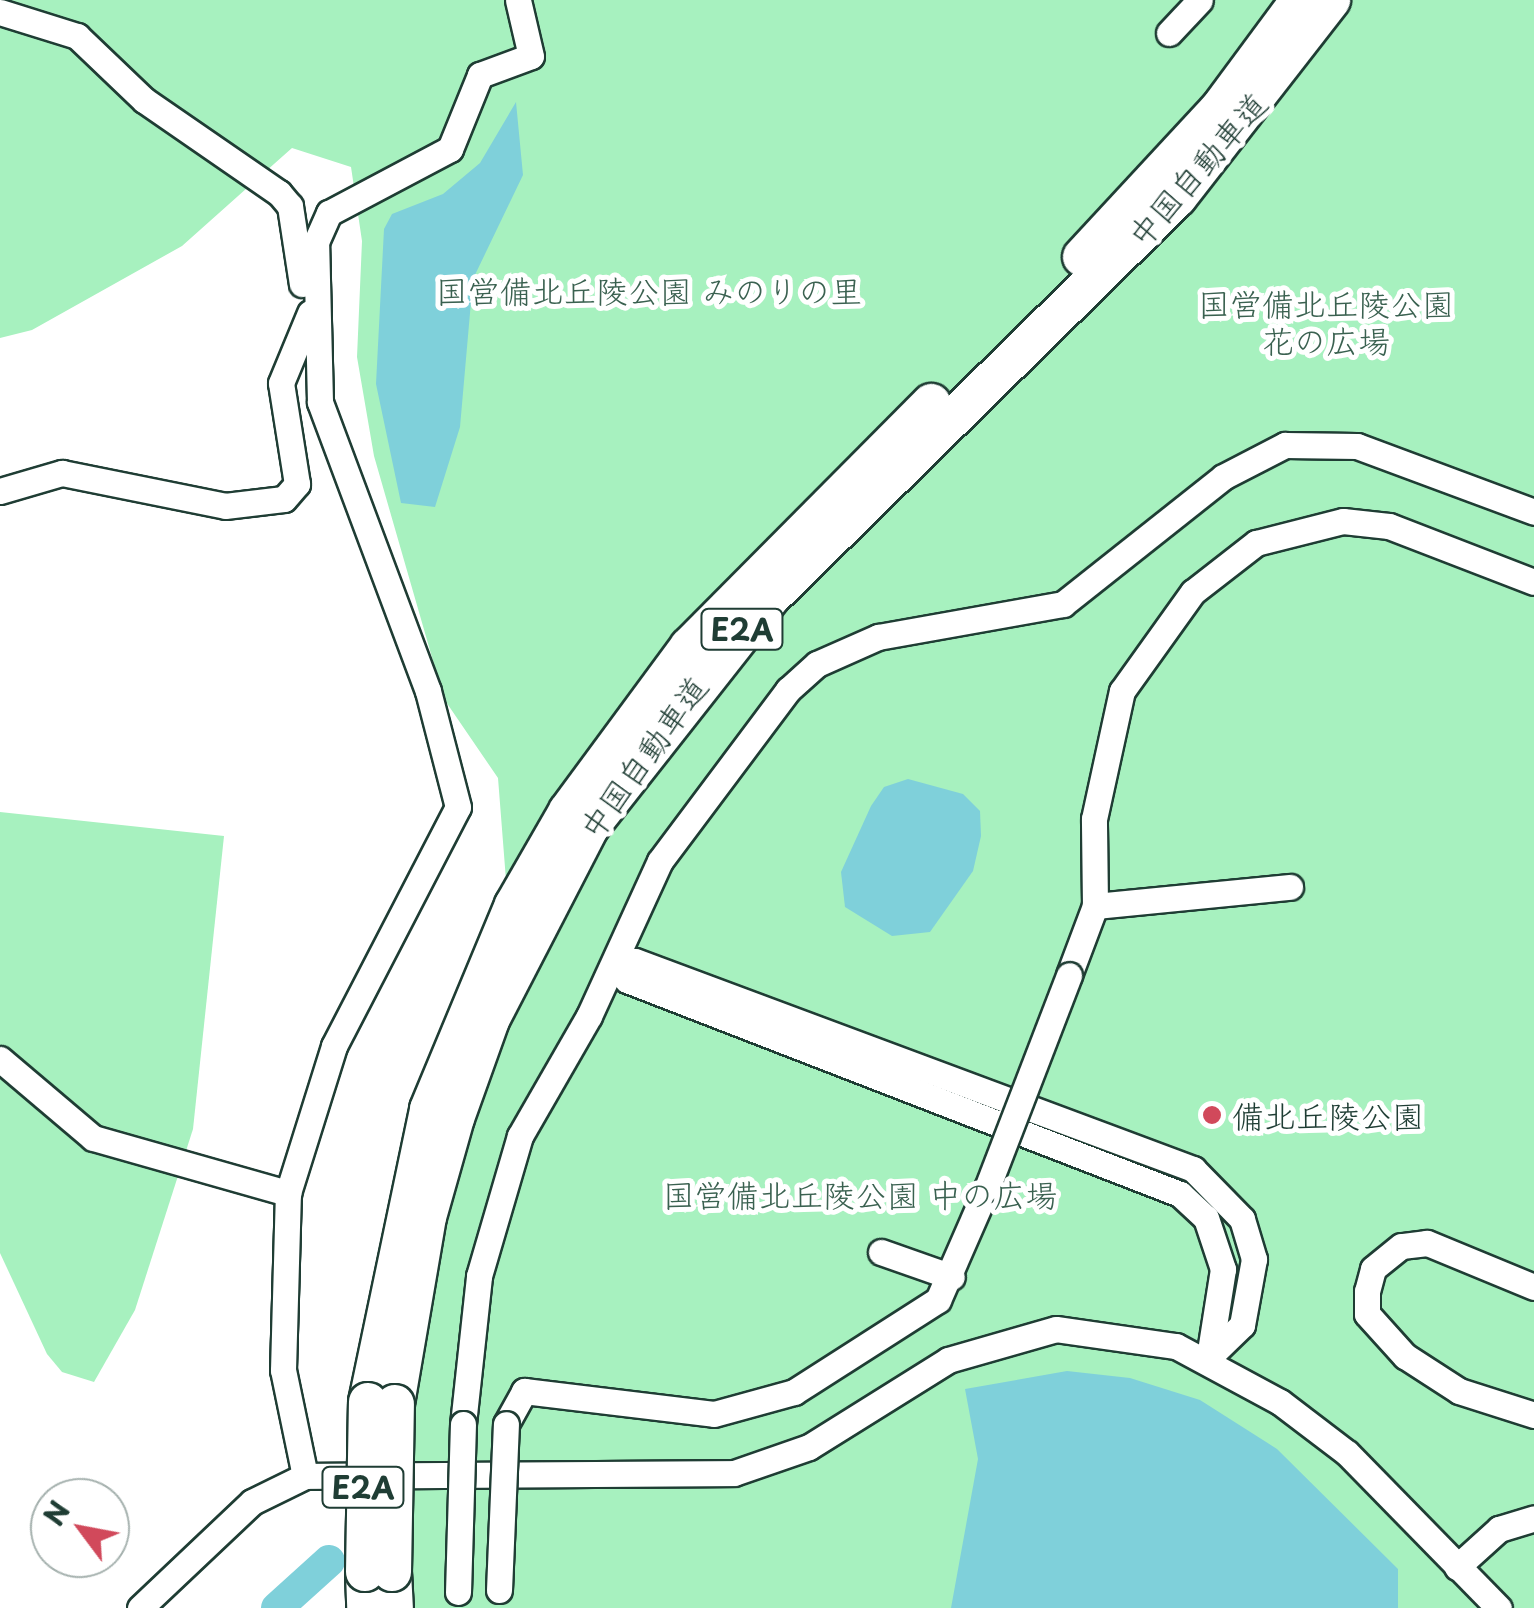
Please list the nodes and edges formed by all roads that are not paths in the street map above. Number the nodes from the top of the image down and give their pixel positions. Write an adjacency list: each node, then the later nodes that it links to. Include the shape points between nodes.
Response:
1 (518, 0): 7 (street, via 531,56 480,76 450,149 328,213 316,242)
2 (1200, 0): 6 (street)
3 (1300, 0): 20 (highway, 中国自動車道 / E2A, via 1157,180 713,620 568,811 465,1008 429,1108)
4 (1331, 0): 20 (highway, 中国自動車道 / E2A, via 1177,198 745,626 590,828 498,1003 455,1118)
5 (0, 12): 7 (street, via 77,36 144,100 279,194 290,206)
6 (1169, 32)
7 (312, 316): 8 (street, via 282,383 297,484 284,499 224,506 62,473); 15 (street, via 320,402 428,692 458,806 334,1046)
8 (0, 492)
9 (1534, 512): 13 (street, via 1358,446 1285,445 1223,477 1063,604 844,648 788,690 708,791 660,861)
10 (1534, 582): 12 (street, via 1389,526 1295,526 1256,543 1178,605 1122,691 1094,819)
11 (1290, 886): 12 (street)
12 (1095, 906): 17 (street, bridge)
13 (614, 965): 19 (street, via 627,980 1180,1194 1206,1218 1223,1269); 27 (street, bridge, via 520,1136 479,1276 464,1424)
14 (0, 1059): 15 (street, via 93,1138)
15 (288, 1192): 22 (street, via 284,1370)
16 (881, 1252): 17 (street)
17 (952, 1277): 26 (street, bridge, via 918,1319 756,1410 714,1414 524,1391 506,1424)
18 (1534, 1287): 21 (street, via 1427,1243 1401,1246 1373,1269 1367,1291 1367,1314 1405,1356 1458,1391)
19 (1210, 1357): 22 (street, via 1102,1330 1002,1340 948,1360 809,1447 734,1473); 24 (street, via 1320,1428)
20 (382, 1403): 25 (highway, 中国自動車道 / E2A, bridge)
21 (1534, 1414)
22 (304, 1476): 28 (street, via 252,1502)
23 (1534, 1518): 24 (street, via 1500,1529)
24 (1457, 1567): 29 (street)
25 (379, 1590)
26 (499, 1599)
27 (458, 1600)
28 (140, 1608)
29 (1499, 1608)

